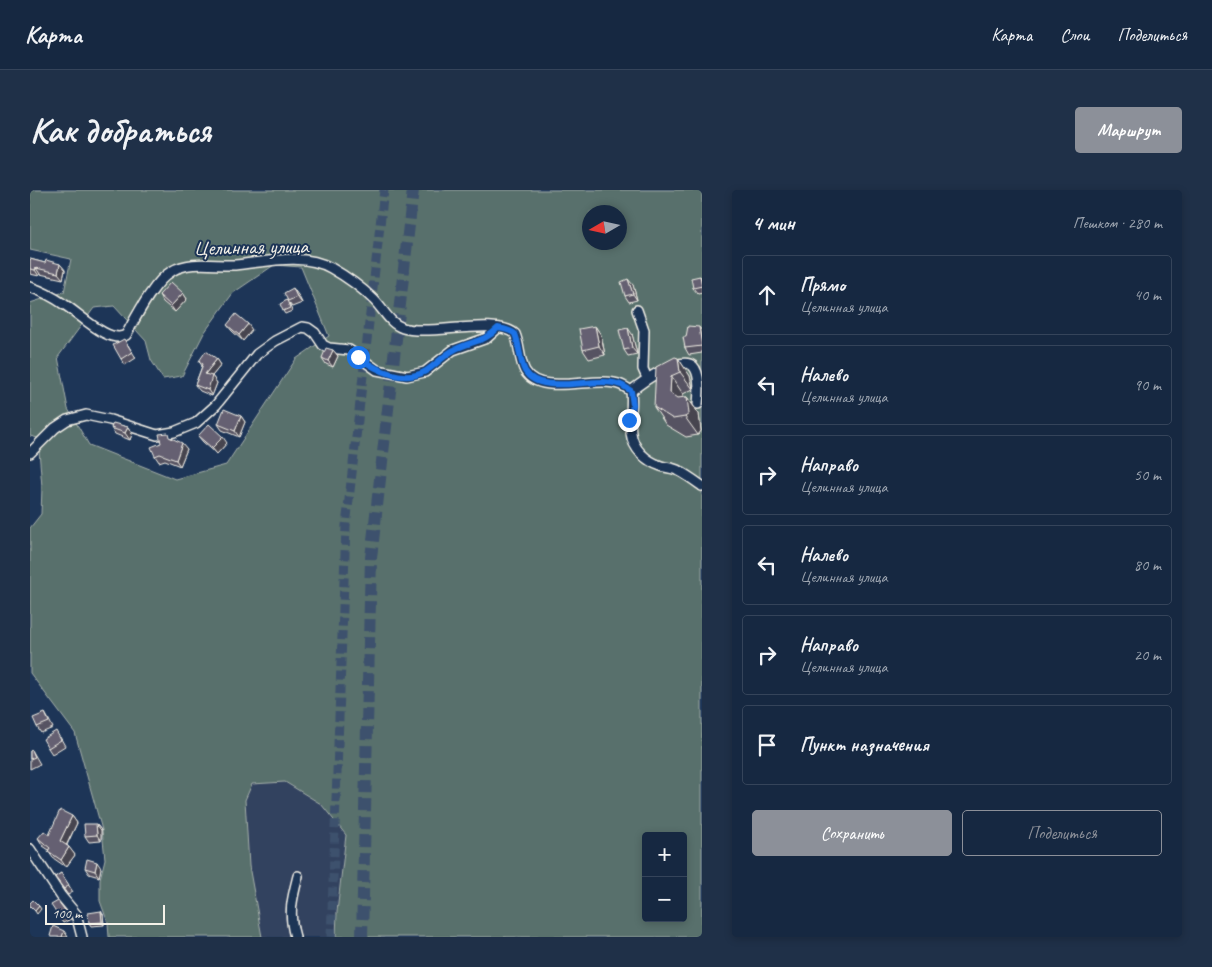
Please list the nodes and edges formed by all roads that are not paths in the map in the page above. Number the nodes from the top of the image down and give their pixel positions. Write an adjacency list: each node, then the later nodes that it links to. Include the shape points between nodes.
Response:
1 (30, 288): 3 (street, Целинная улица, via 66,305 103,333 122,338 156,285 171,271 190,264 296,260 330,267 363,289 388,318 404,328)
2 (637, 310): 4 (street, via 644,330 643,369)
3 (498, 328): 5 (street, via 515,334 526,373 535,380 547,384 608,382 620,384); 7 (street, via 487,338 453,350 425,372 407,376 377,370 349,350 323,345 308,328 302,327 257,354 196,423 174,432 157,434 86,415 67,420 55,428)
4 (647, 378): 5 (street); 6 (street, via 678,364 693,366 700,387)
5 (631, 391): 8 (street, via 633,405 629,420 635,448 658,465 680,471)
6 (698, 404)
7 (30, 453)
8 (702, 486)
9 (30, 849): 11 (street, via 60,896 76,914)
10 (298, 876): 12 (street, via 290,905)
11 (81, 936)
12 (295, 937)

